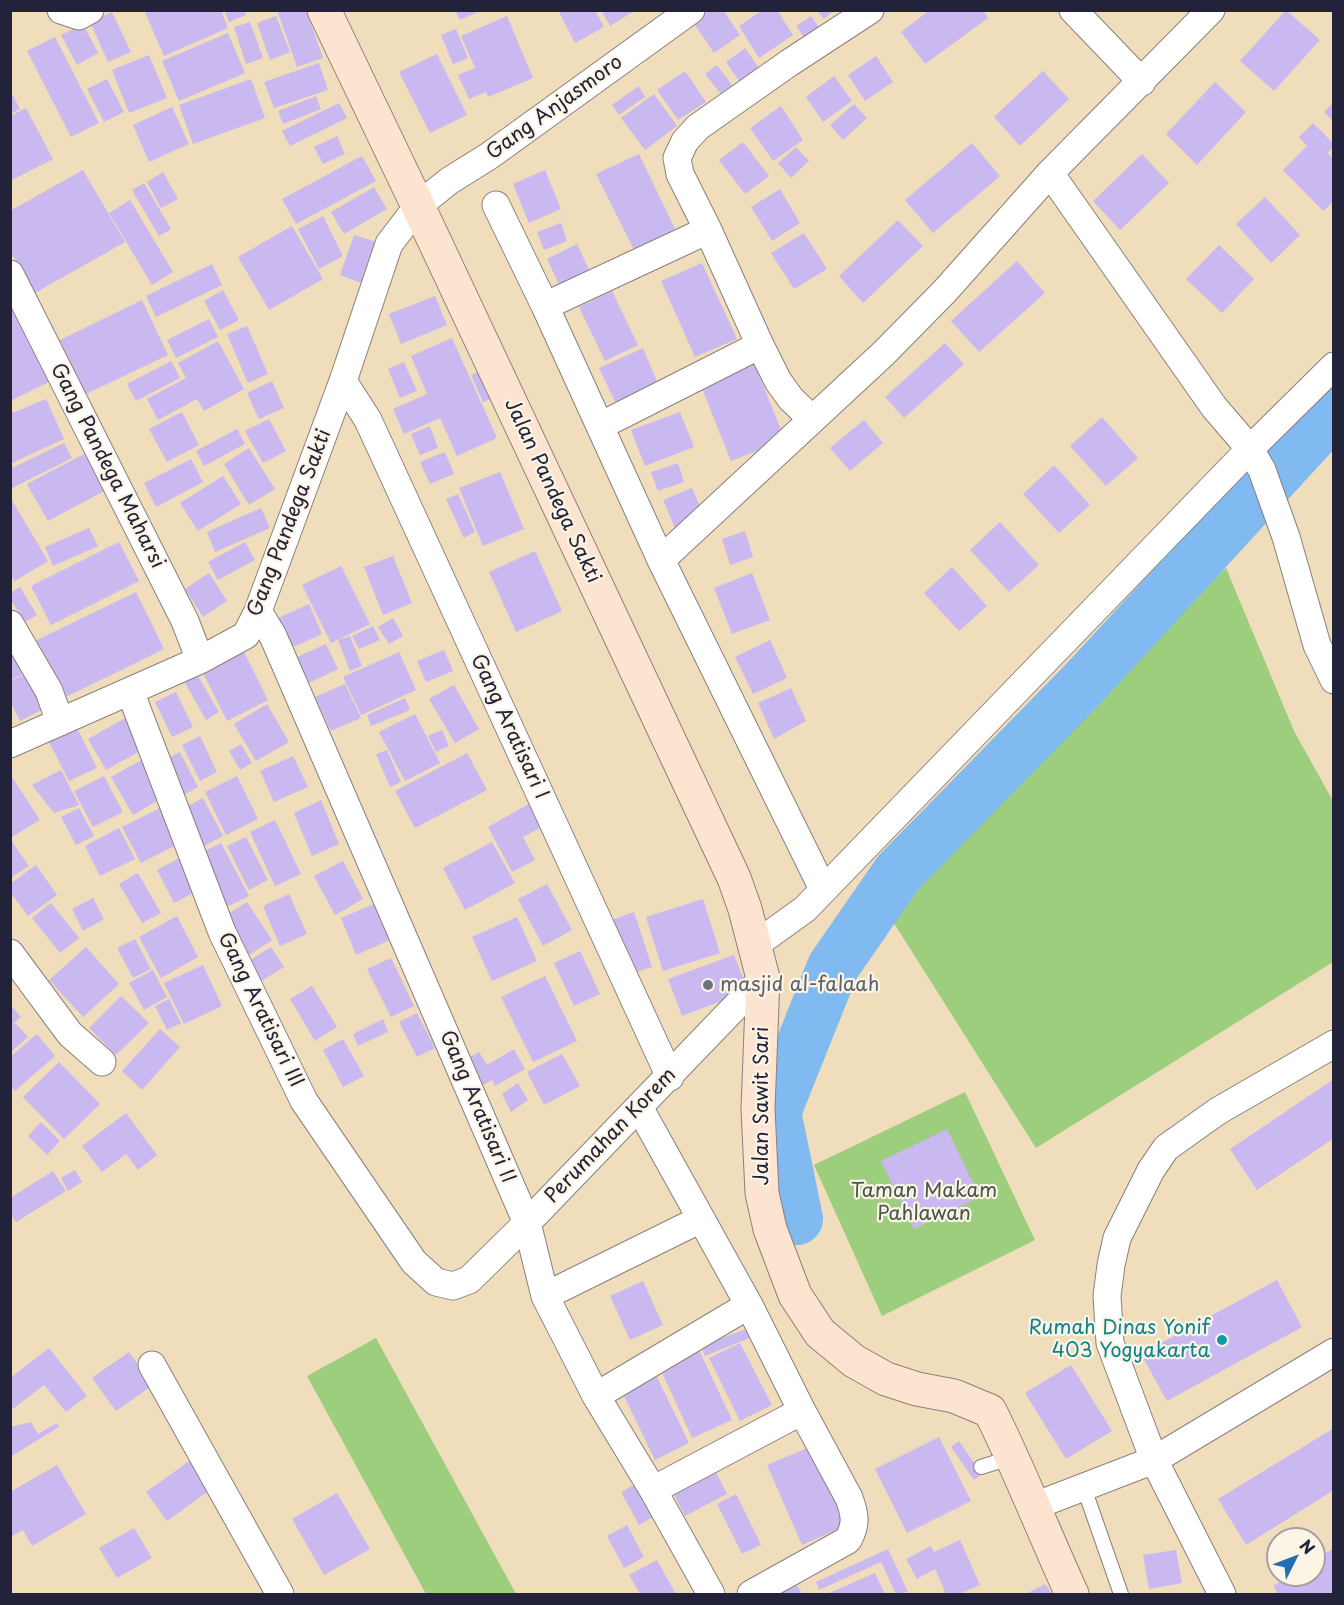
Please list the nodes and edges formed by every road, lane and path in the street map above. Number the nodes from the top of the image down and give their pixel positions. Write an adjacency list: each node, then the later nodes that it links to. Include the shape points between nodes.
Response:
1 (61, 10): 2 (street, via 79,16)
2 (90, 10)
3 (324, 10): 11 (main road, Jalan Pandega Sakti)
4 (691, 10): 11 (street, Gang Anjasmoro)
5 (870, 10): 12 (street, via 734,101 685,141 676,158 680,174)
6 (1073, 10): 8 (street)
7 (1211, 10): 8 (street)
8 (1142, 81): 9 (street)
9 (1050, 173): 18 (street, via 945,291); 20 (street, via 1214,407)
10 (496, 205): 14 (street)
11 (418, 206): 17 (street, Gang Pandega Sakti, via 389,244); 30 (main road, Jalan Pandega Sakti, via 734,878)
12 (708, 230): 14 (street); 15 (street)
13 (10, 274): 24 (street, Gang Pandega Maharsi, via 185,621)
14 (545, 306): 19 (street)
15 (759, 345): 18 (street, via 778,381); 19 (street)
16 (1334, 366): 20 (street)
17 (343, 381): 22 (street, Gang Pandega Sakti); 35 (street, Gang Aratisari I, via 368,420)
18 (812, 419): 21 (street)
19 (600, 426): 21 (street)
20 (1256, 460): 25 (street, via 1286,537 1317,645); 29 (street)
21 (661, 560): 29 (street)
22 (258, 610): 24 (street, Gang Pandega Sakti, via 246,635); 38 (street, Gang Aratisari II, via 273,636)
23 (10, 624): 27 (street, via 49,691)
24 (200, 660): 26 (street, Gang Pandega Sakti)
25 (1334, 680)
26 (130, 691): 27 (street, Gang Pandega Sakti); 39 (street, Gang Aratisari III, via 222,932 304,1101 414,1262 436,1282)
27 (60, 722): 28 (street, Gang Pandega Sakti)
28 (10, 744)
29 (823, 889): 30 (street, via 805,909)
30 (755, 945): 32 (main road, Jalan Pandega Sakti)
31 (10, 953): 34 (street, via 70,1034)
32 (763, 978): 35 (street, Perumahan Korem); 46 (main road, Jalan Sawit Sari, via 758,1109 762,1193 770,1229 795,1295 820,1333 854,1361 886,1378 954,1396 990,1411)
33 (1334, 1044): 47 (street, via 1218,1111 1166,1148 1117,1238 1107,1296 1110,1343)
34 (102, 1062)
35 (670, 1077): 36 (street, Perumahan Korem)
36 (639, 1107): 37 (street); 38 (street, Perumahan Korem)
37 (701, 1219): 40 (street); 41 (street)
38 (527, 1223): 39 (street, Perumahan Korem, via 469,1280); 40 (street, Gang Aratisari II)
39 (453, 1286)
40 (545, 1296): 44 (street, Gang Aratisari II)
41 (749, 1305): 44 (street); 45 (street)
42 (1332, 1357): 47 (street)
43 (152, 1365): 52 (street)
44 (596, 1396): 50 (street, Gang Aratisari II)
45 (802, 1411): 50 (street); 54 (street, via 849,1498 856,1520 853,1531 848,1539)
46 (1011, 1454): 48 (lane); 51 (main road, Jalan Sawit Sari)
47 (1154, 1460): 49 (street); 57 (street)
48 (981, 1467)
49 (1084, 1488): 51 (street); 56 (lane)
50 (653, 1490): 53 (street, Gang Aratisari II)
51 (1032, 1507): 55 (main road, Jalan Sawit Sari)
52 (280, 1594)
53 (711, 1594)
54 (750, 1594)
55 (1072, 1594)
56 (1121, 1594)
57 (1222, 1594)

